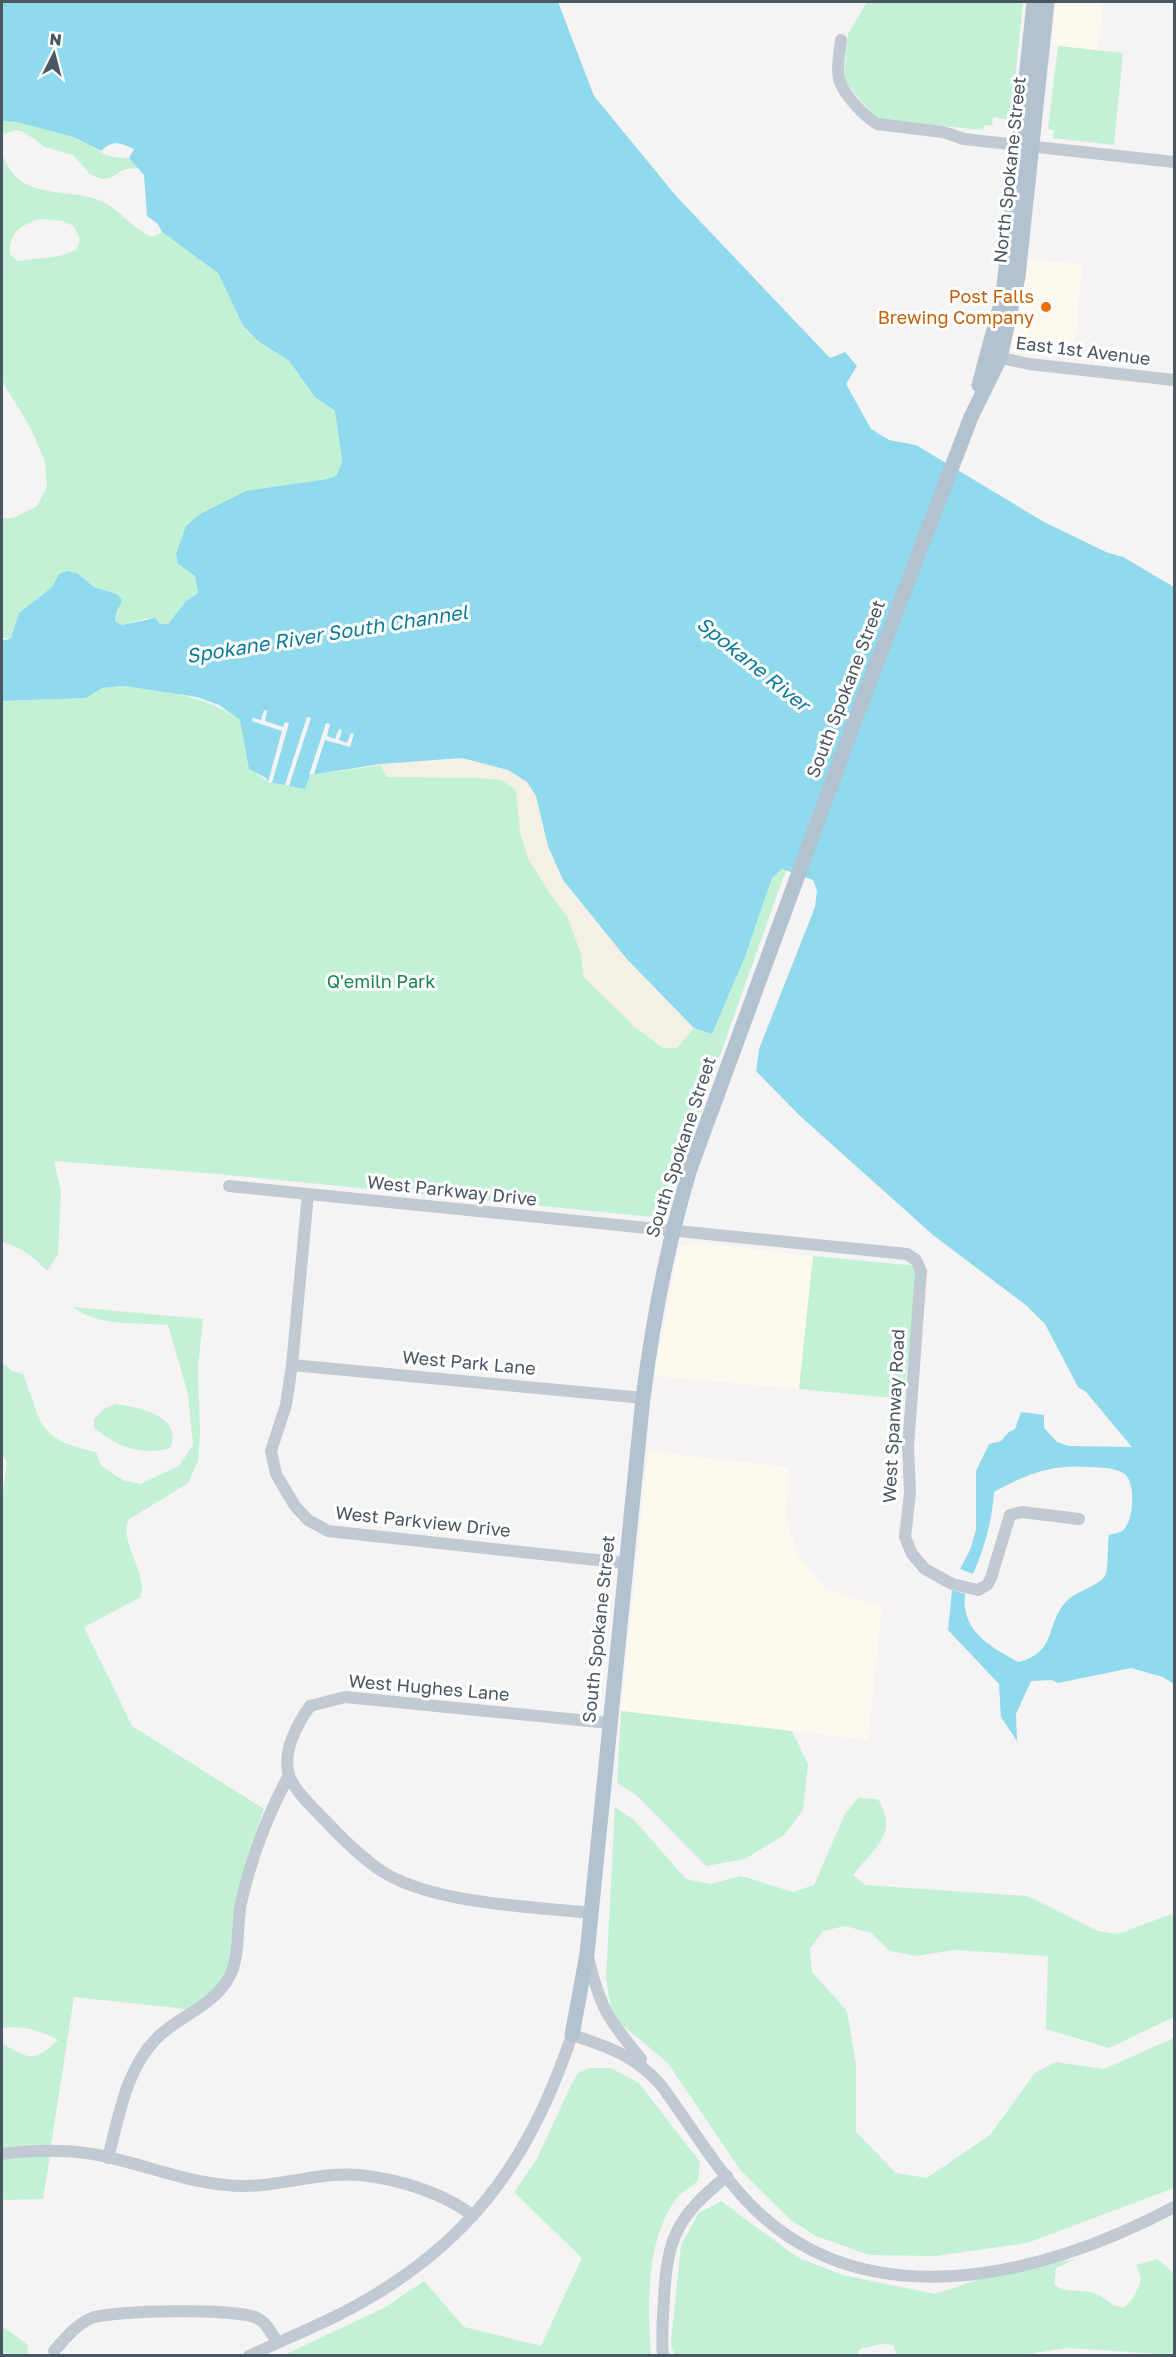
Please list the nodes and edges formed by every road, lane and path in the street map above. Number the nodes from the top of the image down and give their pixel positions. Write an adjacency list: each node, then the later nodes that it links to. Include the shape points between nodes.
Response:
1 (1034, 2): 4 (main road, North Spokane Street)
2 (1047, 2): 4 (main road, North Spokane Street)
3 (841, 40): 4 (street, via 840,83 877,124)
4 (1025, 146): 5 (street); 6 (main road, North Spokane Street, via 1017,285)
5 (1174, 162)
6 (994, 356): 7 (street, East 1st Avenue, via 1029,364); 8 (main road, North Spokane Street)
7 (1174, 380)
8 (971, 417): 11 (main road, South Spokane Street, via 793,888 690,1169)
9 (230, 1186): 10 (street, West Parkway Drive)
10 (308, 1194): 11 (street, West Parkway Drive); 12 (street, West Parkview Drive)
11 (671, 1232): 13 (main road, South Spokane Street, via 653,1315); 14 (street, West Spanway Road, via 899,1253 919,1264 909,1431 910,1493 905,1527 912,1554 925,1569 952,1584 978,1590 991,1578 1010,1515 1022,1512)
12 (292, 1365): 13 (street, West Park Lane); 15 (street, West Parkview Drive, via 286,1405 271,1451 284,1490 308,1520 328,1531)
13 (643, 1398): 15 (main road, South Spokane Street)
14 (1079, 1519)
15 (624, 1563): 16 (main road, South Spokane Street)
16 (609, 1723): 17 (street, West Hughes Lane, via 345,1697 324,1700 310,1706 302,1718 291,1745); 18 (main road, South Spokane Street)
17 (289, 1775): 18 (street, via 304,1799 343,1839 401,1881 457,1897); 23 (street, via 252,1858 229,1979 158,2036 140,2057)
18 (591, 1913): 19 (main road, South Spokane Street)
19 (587, 1954): 20 (main road, South Spokane Street); 21 (street, via 606,2014)
20 (572, 2035): 21 (street, via 634,2058); 26 (street, via 556,2082 520,2156)
21 (660, 2084): 24 (street)
22 (2, 2154): 23 (street, via 65,2151)
23 (108, 2158): 26 (street, via 184,2179 228,2186 263,2186 348,2175 405,2184 454,2201)
24 (727, 2176): 25 (street, via 745,2199 800,2243 854,2268 894,2276 939,2278 1045,2259 1145,2224); 30 (street, via 696,2201 671,2243 665,2267)
25 (1174, 2207)
26 (473, 2216): 27 (street, via 426,2259 375,2295)
27 (277, 2342): 28 (street, via 265,2324 248,2315 171,2312 94,2317 78,2325); 29 (street)
28 (54, 2351)
29 (249, 2355)
30 (663, 2355)

